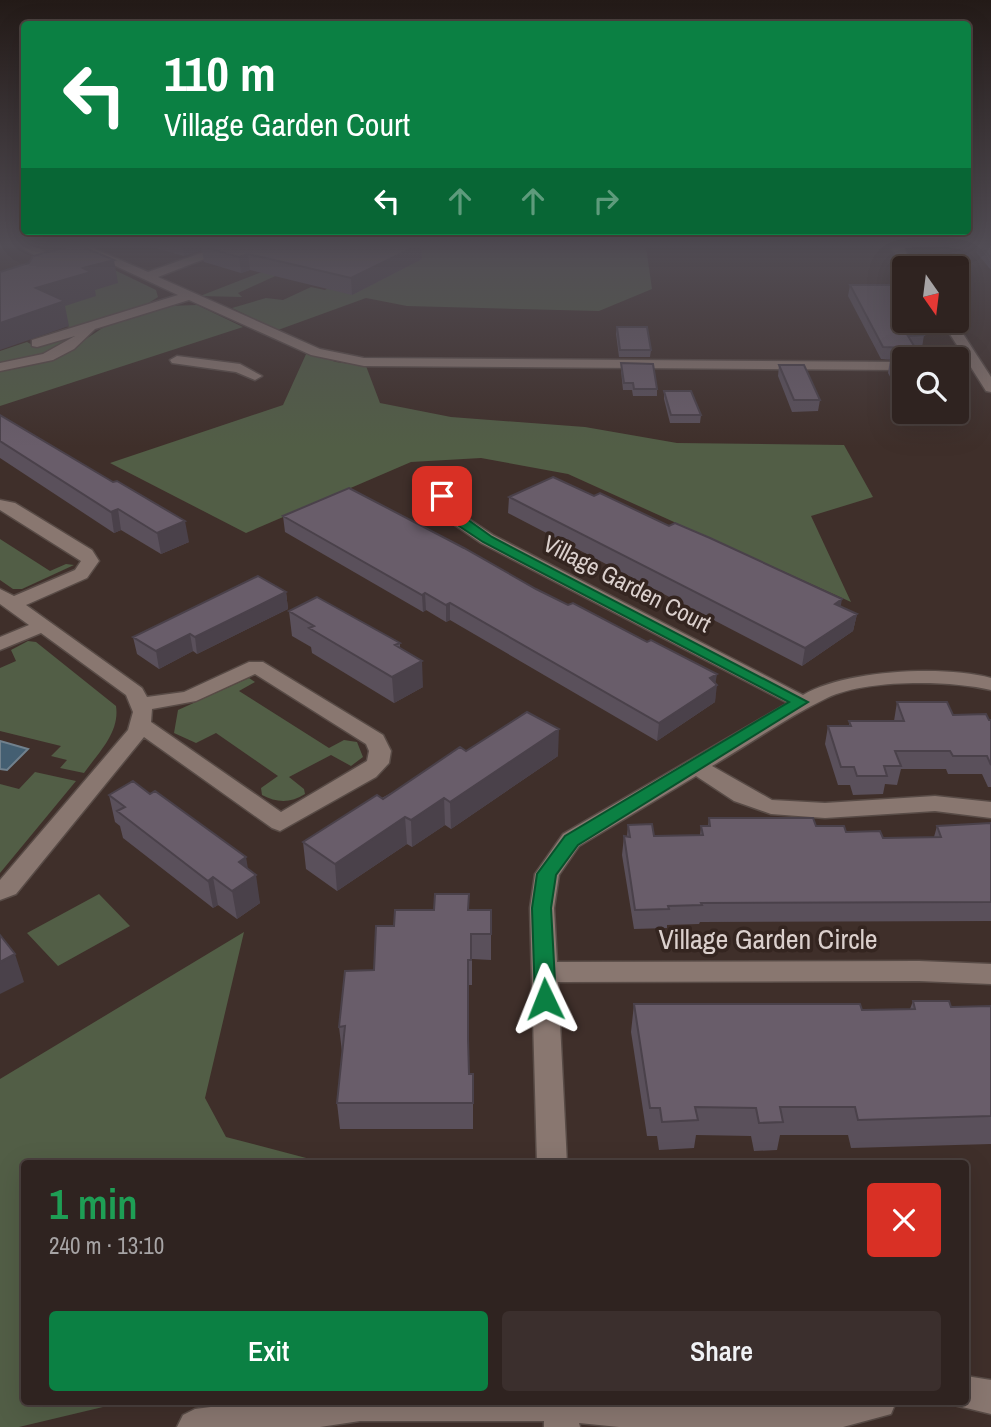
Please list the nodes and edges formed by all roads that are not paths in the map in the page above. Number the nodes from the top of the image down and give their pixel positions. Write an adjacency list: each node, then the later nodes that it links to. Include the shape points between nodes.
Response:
1 (130, 314): 3 (street)
2 (229, 314): 7 (street, via 316,352 364,362)
3 (95, 324): 5 (street); 9 (street, via 55,356)
4 (957, 333): 8 (street)
5 (37, 342)
6 (177, 360): 10 (street, via 240,368)
7 (892, 366)
8 (984, 366): 11 (street)
9 (0, 367)
10 (255, 376)
11 (991, 388)
12 (442, 496): 18 (street, Village Garden Court, via 455,517 487,539)
13 (0, 505): 14 (street, via 86,554 90,561 81,574)
14 (6, 600): 15 (street)
15 (42, 626): 16 (street); 19 (street, via 135,692)
16 (0, 644)
17 (991, 684): 18 (street, via 972,679 877,679 840,686)
18 (801, 702): 20 (street)
19 (141, 715): 19 (street, via 256,666 375,740 380,751 378,763 280,823); 22 (street, via 7,888)
20 (696, 766): 21 (street, via 744,797 769,806 821,810 948,804); 23 (street, via 571,840 547,874 542,908)
21 (991, 810)
22 (0, 891)
23 (544, 972): 24 (street, Village Garden Circle); 25 (street)
24 (991, 974)
25 (552, 1160)
26 (969, 1393): 27 (street)
27 (991, 1397)
28 (353, 1405): 32 (street)
29 (389, 1405): 31 (street)
30 (865, 1405): 31 (street, via 798,1419 738,1421)
31 (561, 1411)
32 (195, 1427)

